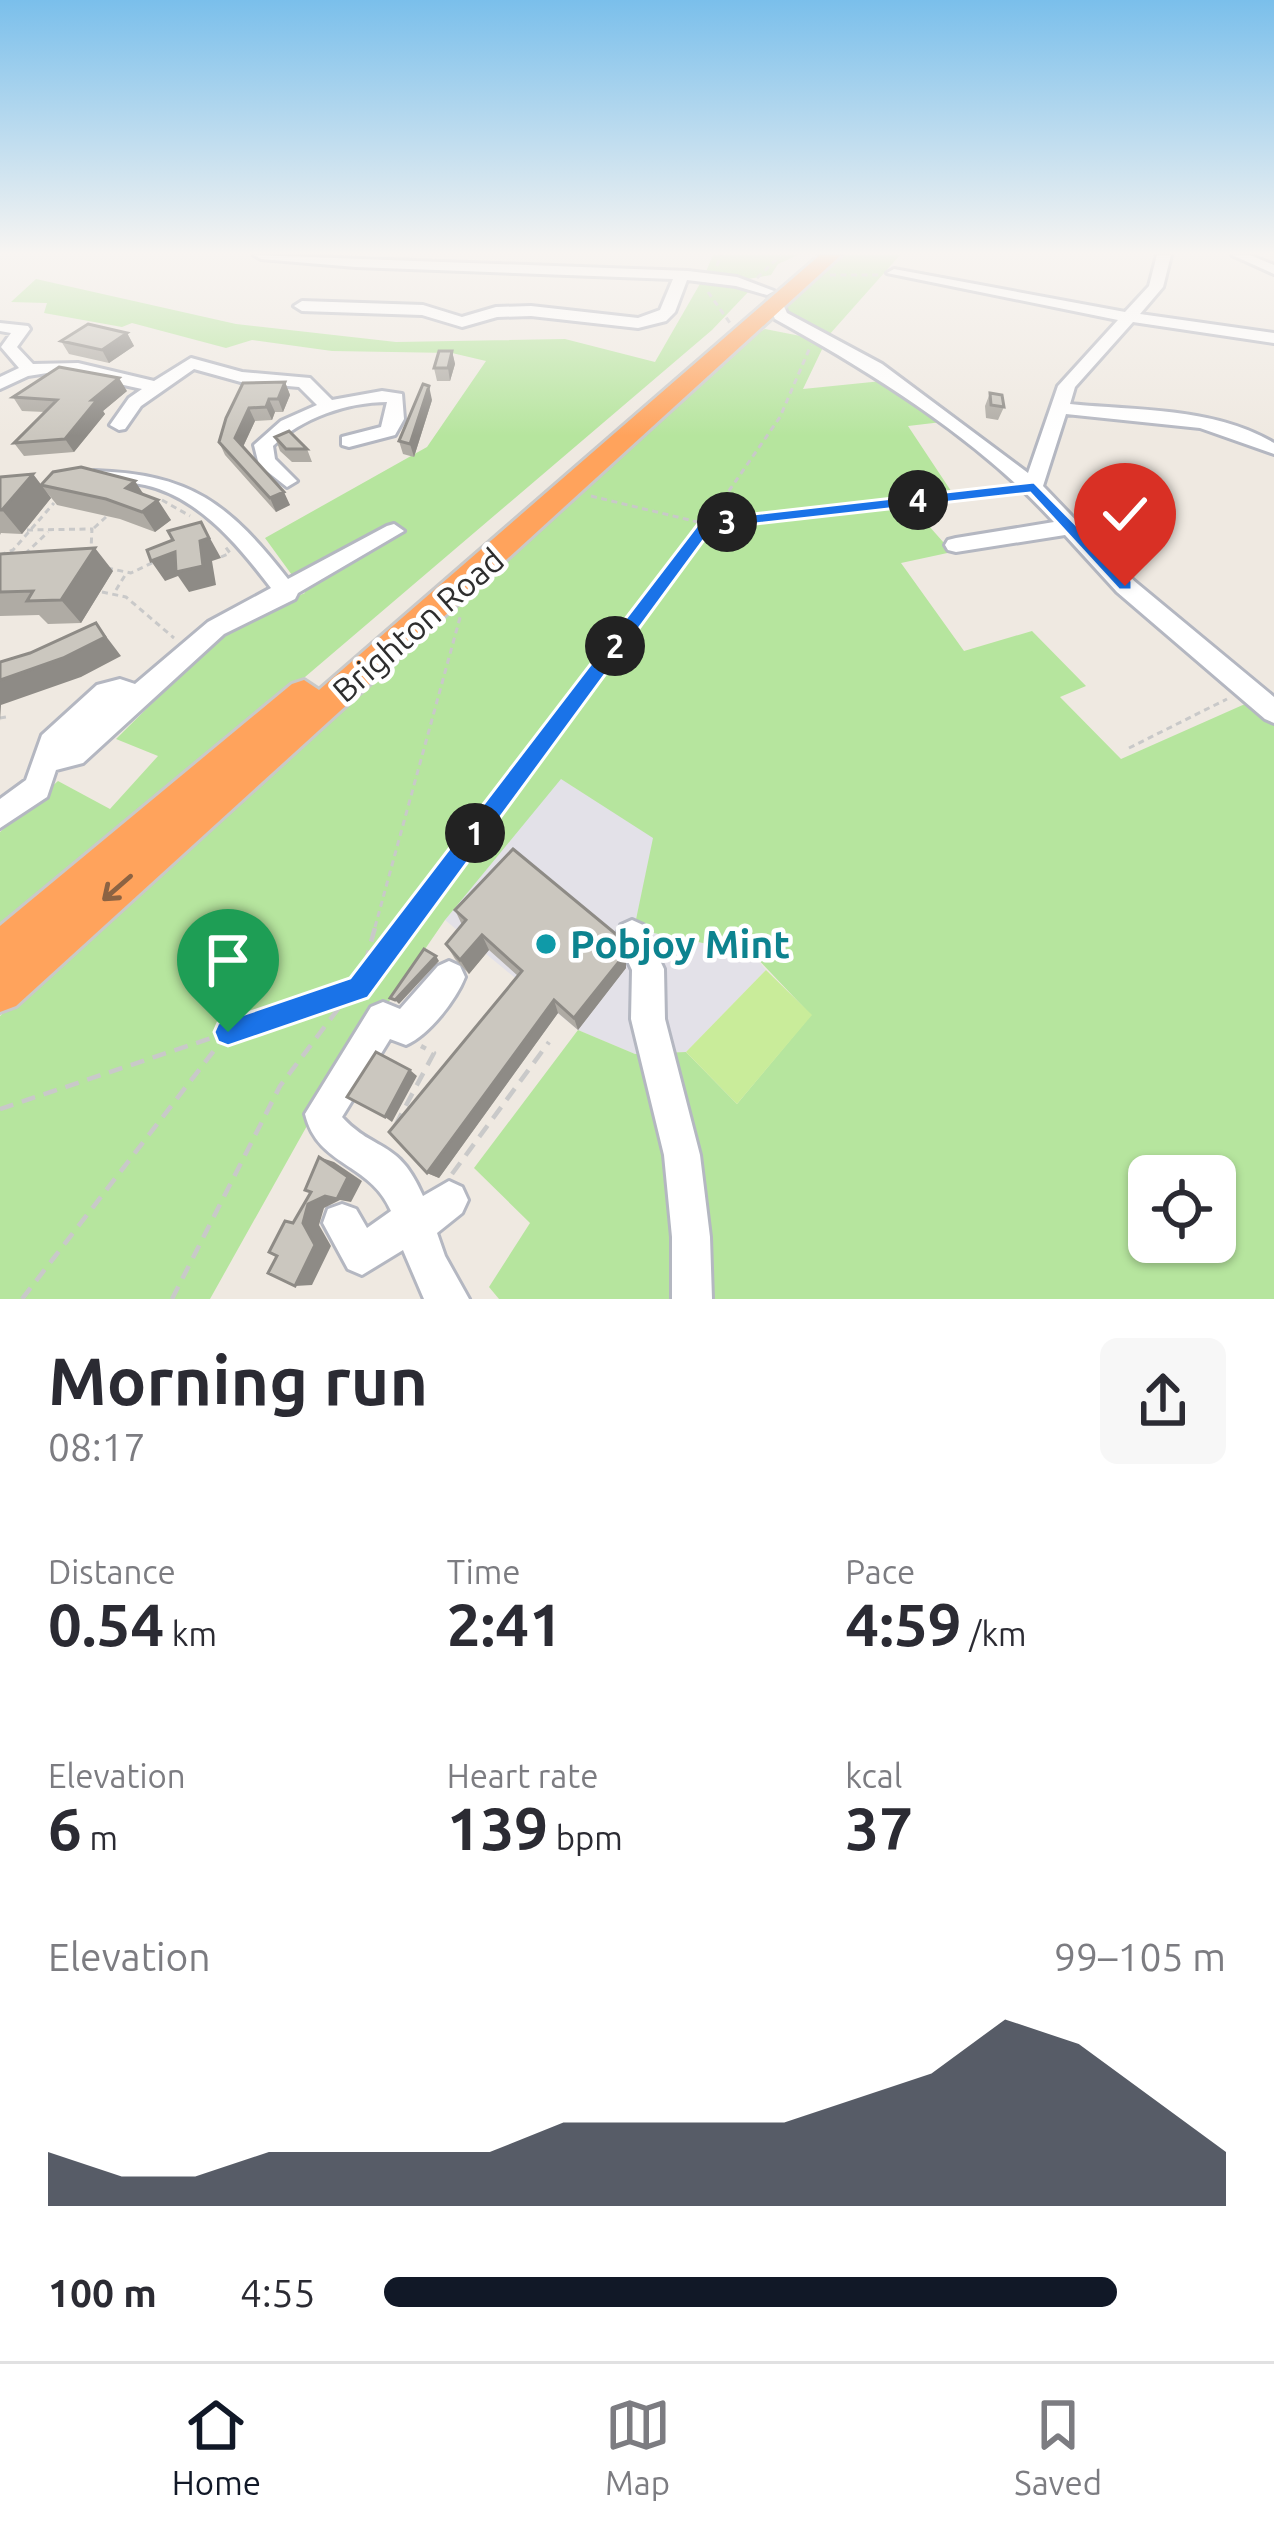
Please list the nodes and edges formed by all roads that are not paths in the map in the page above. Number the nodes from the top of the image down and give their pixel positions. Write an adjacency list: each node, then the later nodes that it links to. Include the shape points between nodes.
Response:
1 (442, 316): 2 (street, via 462,322)
2 (484, 316)
3 (572, 316): 4 (street, via 638,323)
4 (664, 316)
5 (747, 316): 9 (highway, Brighton Road)
6 (780, 316): 11 (street)
7 (1119, 316): 8 (street)
8 (1129, 317): 12 (street); 17 (street, via 1067,386)
9 (737, 326): 11 (street); 31 (highway, Brighton Road); 33 (highway, Brighton Road, one-way to 33, via 570,491)
10 (2, 327): 13 (street, via 22,329 9,347)
11 (818, 334): 23 (street, via 877,368)
12 (1274, 338)
13 (28, 369): 14 (street); 15 (street, via 80,365)
14 (0, 384)
15 (155, 386): 16 (street, via 198,364 304,382); 18 (street)
16 (329, 408): 19 (street, via 396,398 388,431); 22 (street, via 263,445 266,461)
17 (1058, 408): 20 (street, via 1250,435); 23 (street)
18 (119, 425)
19 (349, 441)
20 (1270, 449)
21 (78, 476): 27 (street, via 151,480 208,507)
22 (287, 481)
23 (1034, 487): 24 (street)
24 (1070, 527): 26 (street); 28 (street, via 1125,586)
25 (394, 531): 27 (street)
26 (956, 545)
27 (287, 593): 29 (street, via 216,628 74,755 59,759 49,748 38,788)
28 (1274, 712)
29 (0, 815)
30 (632, 936): 38 (street, via 648,968 648,1019 682,1156)
31 (0, 954)
32 (449, 977): 36 (street, via 406,1028 383,1019 323,1114 334,1138 377,1159)
33 (0, 990)
34 (448, 1190): 36 (street)
35 (342, 1223): 36 (street, via 362,1255)
36 (413, 1224): 37 (street)
37 (449, 1299)
38 (692, 1299)

